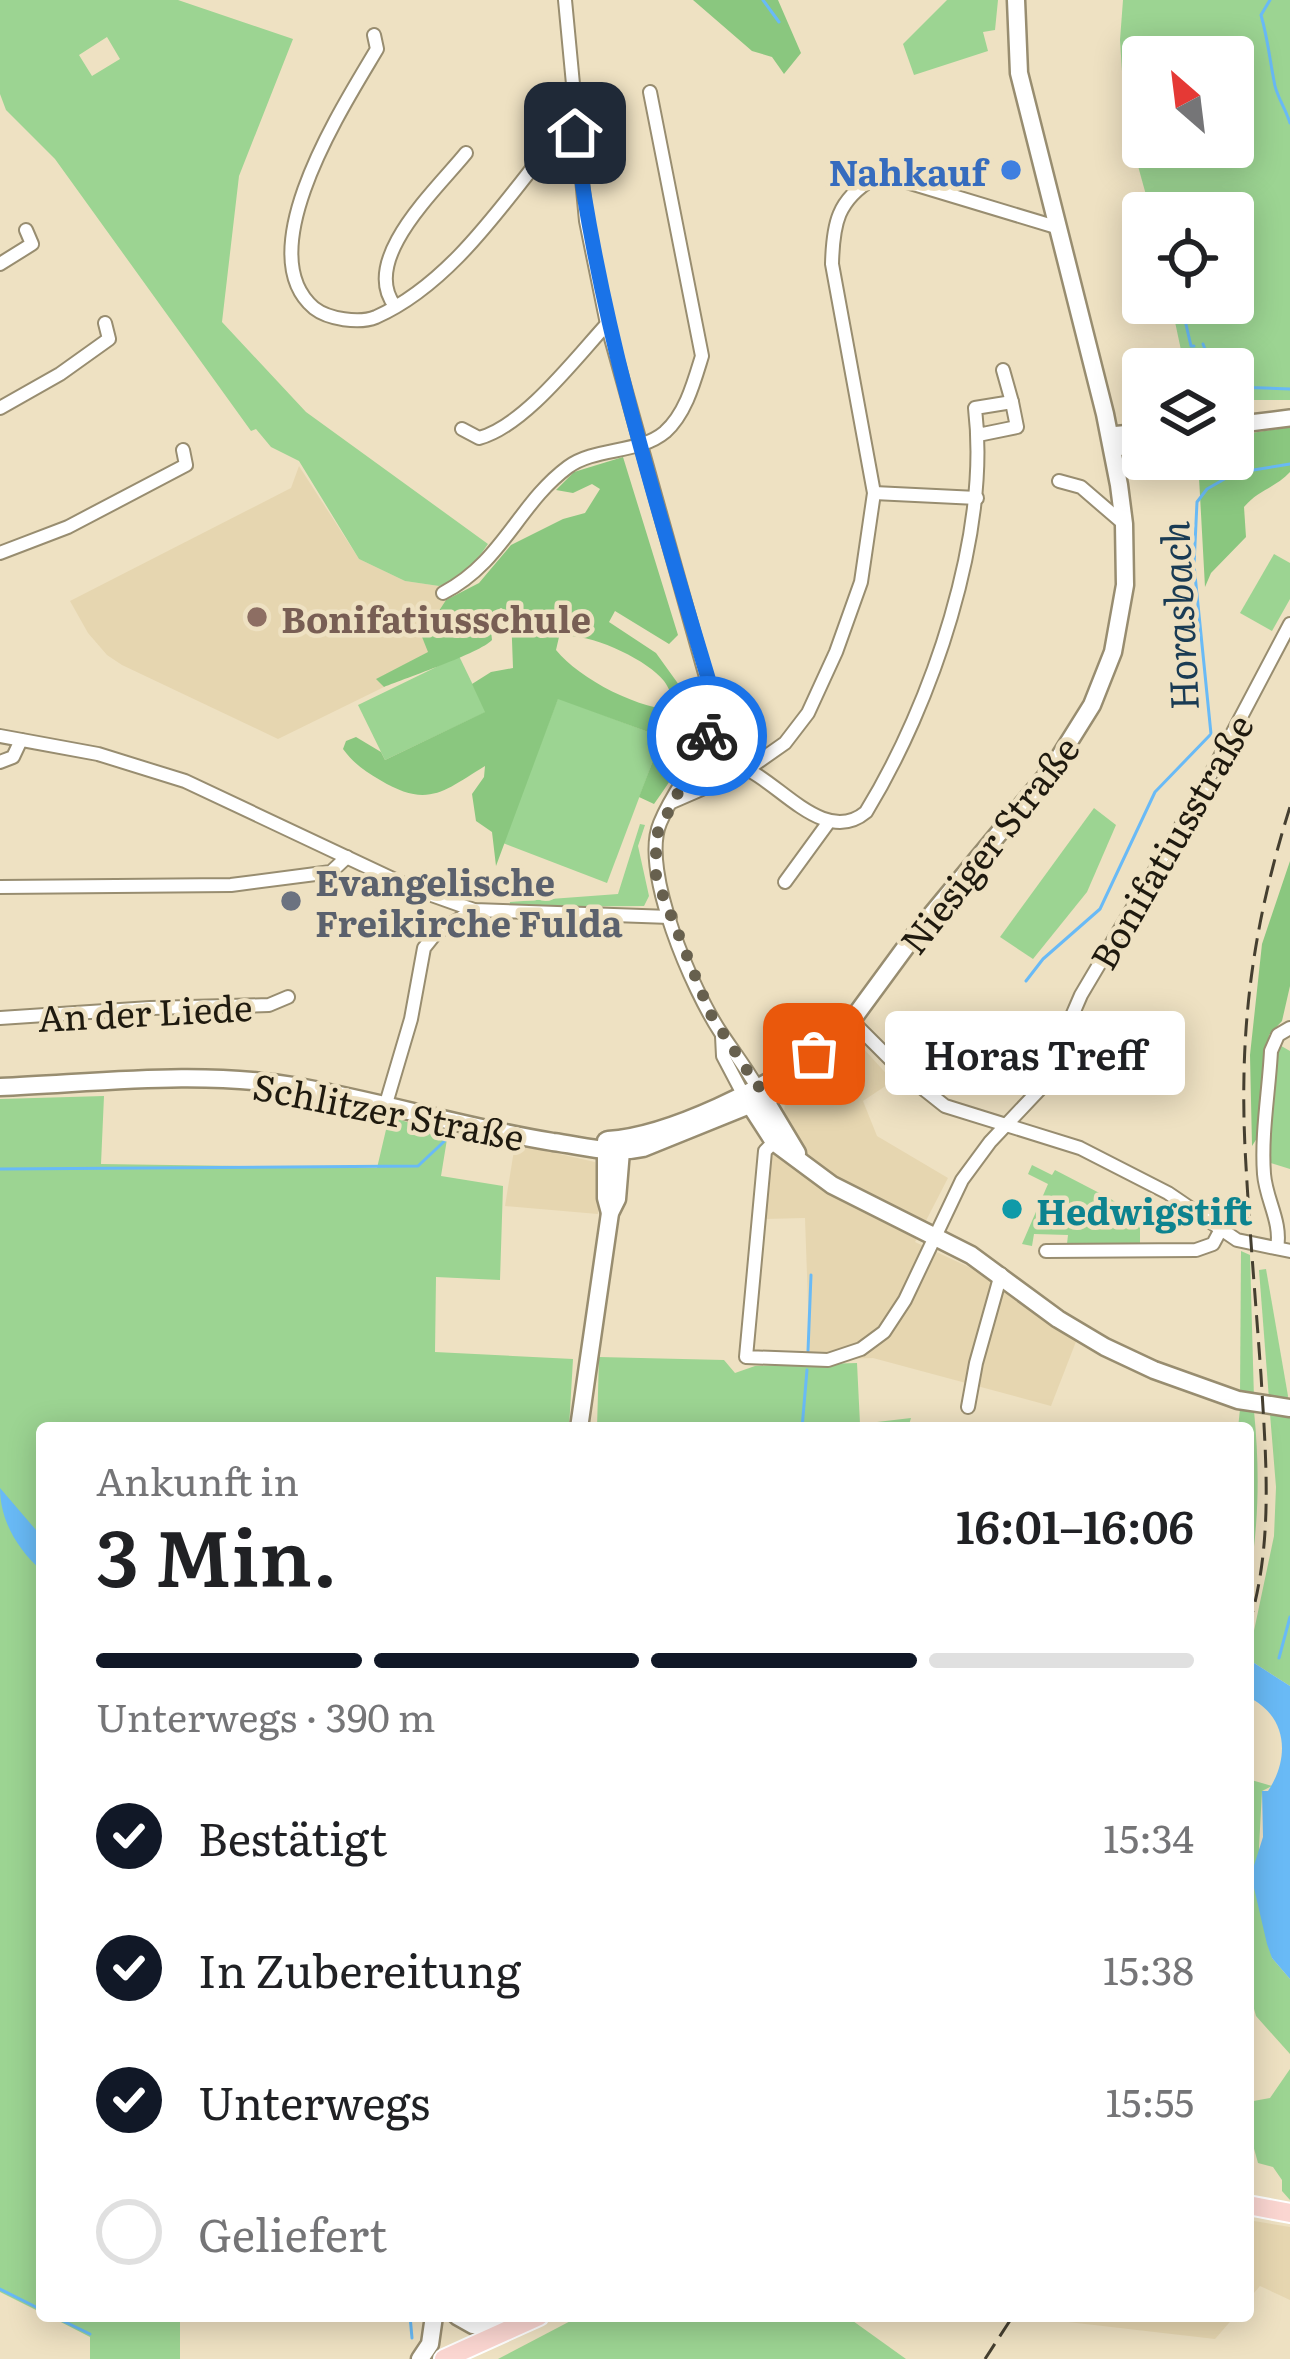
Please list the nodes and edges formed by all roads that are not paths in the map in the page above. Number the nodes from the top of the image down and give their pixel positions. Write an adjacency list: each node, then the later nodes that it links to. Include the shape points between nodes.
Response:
1 (565, 0): 5 (street)
2 (1016, 0): 7 (main road, Niesiger Straße, via 1019,73)
3 (374, 35): 10 (street, via 377,49 323,141 290,262 299,292 318,312 370,320)
4 (650, 92): 23 (street, via 701,356 673,424)
5 (575, 133): 10 (street, via 552,143 445,269); 12 (street)
6 (466, 153): 10 (street, via 388,254 383,277)
7 (1056, 227): 21 (main road, Niesiger Straße); 26 (street, via 897,179 874,178 839,207 832,264)
8 (26, 230): 9 (street, via 32,244)
9 (0, 264)
10 (394, 307)
11 (104, 323): 15 (street, via 110,339)
12 (607, 324): 18 (street, via 497,433 478,438); 23 (street)
13 (1003, 370): 14 (street)
14 (1012, 402): 19 (street, via 975,408); 19 (street, via 1017,427)
15 (0, 408)
16 (1290, 418): 17 (street)
17 (1254, 422)
18 (462, 429)
19 (978, 435): 27 (street)
20 (1122, 439): 21 (street)
21 (1111, 442): 22 (street); 28 (main road, Niesiger Straße)
22 (1122, 442)
23 (639, 444): 30 (street, via 570,465 470,579); 34 (street, via 708,678 711,711)
24 (183, 450): 29 (street, via 186,465)
25 (1059, 481): 28 (street, via 1081,487)
26 (874, 494): 27 (street); 36 (street, via 861,582 836,652 808,713 785,743)
27 (977, 498): 38 (street, via 944,632 907,733 866,812)
28 (1124, 524): 46 (main road, Niesiger Straße, via 1120,621 1092,705 1052,769)
29 (0, 554)
30 (443, 593)
31 (1290, 625): 51 (street, Bonifatiusstraße, via 1081,995 1041,1088)
32 (0, 736): 33 (street)
33 (21, 740): 35 (street); 39 (street, via 163,773)
34 (698, 759): 36 (street); 37 (street)
35 (0, 762)
36 (748, 769): 37 (street); 38 (street)
37 (671, 802): 43 (street, via 653,859)
38 (828, 823): 40 (street)
39 (347, 857): 41 (street, via 331,872 247,884); 42 (street)
40 (785, 883)
41 (0, 886)
42 (473, 910): 43 (street); 50 (street, via 424,948)
43 (670, 917): 49 (street, via 722,1036 723,1056)
44 (289, 997): 45 (street, An der Liede, via 269,1005)
45 (0, 1018)
46 (852, 1021): 49 (main road, Niesiger Straße, via 809,1072); 51 (street, via 927,1094)
47 (1290, 1028): 57 (street, via 1272,1047 1264,1165)
48 (0, 1087): 50 (main road, Schlitzer Straße, via 243,1081)
49 (754, 1097): 52 (main road); 53 (main road, Schlitzer Straße, via 644,1148); 54 (main road)
50 (385, 1107): 53 (main road, Schlitzer Straße, via 500,1134)
51 (1008, 1126): 55 (street, via 1119,1166); 56 (street, Bonifatiusstraße, via 962,1180)
52 (775, 1142): 54 (main road); 56 (street, Bonifatiusstraße, via 766,1151 746,1357 828,1360 861,1349 905,1300)
53 (614, 1145): 62 (main road)
54 (798, 1156): 56 (main road, via 844,1193)
55 (1220, 1231): 57 (street); 58 (street, via 1196,1250)
56 (934, 1237): 59 (main road)
57 (1284, 1250)
58 (1046, 1251)
59 (1001, 1274): 60 (street); 61 (main road, via 1128,1359 1238,1400)
60 (968, 1407)
61 (1284, 1407)
62 (580, 1422)
63 (1254, 2206): 64 (main road)
64 (1290, 2213)
65 (435, 2322): 72 (main road)
66 (438, 2322): 71 (main road)
67 (456, 2322): 71 (main road, via 460,2338)
68 (467, 2322): 70 (main road)
69 (526, 2322): 70 (main road)
70 (513, 2328): 71 (main road)
71 (450, 2357)
72 (421, 2359)

